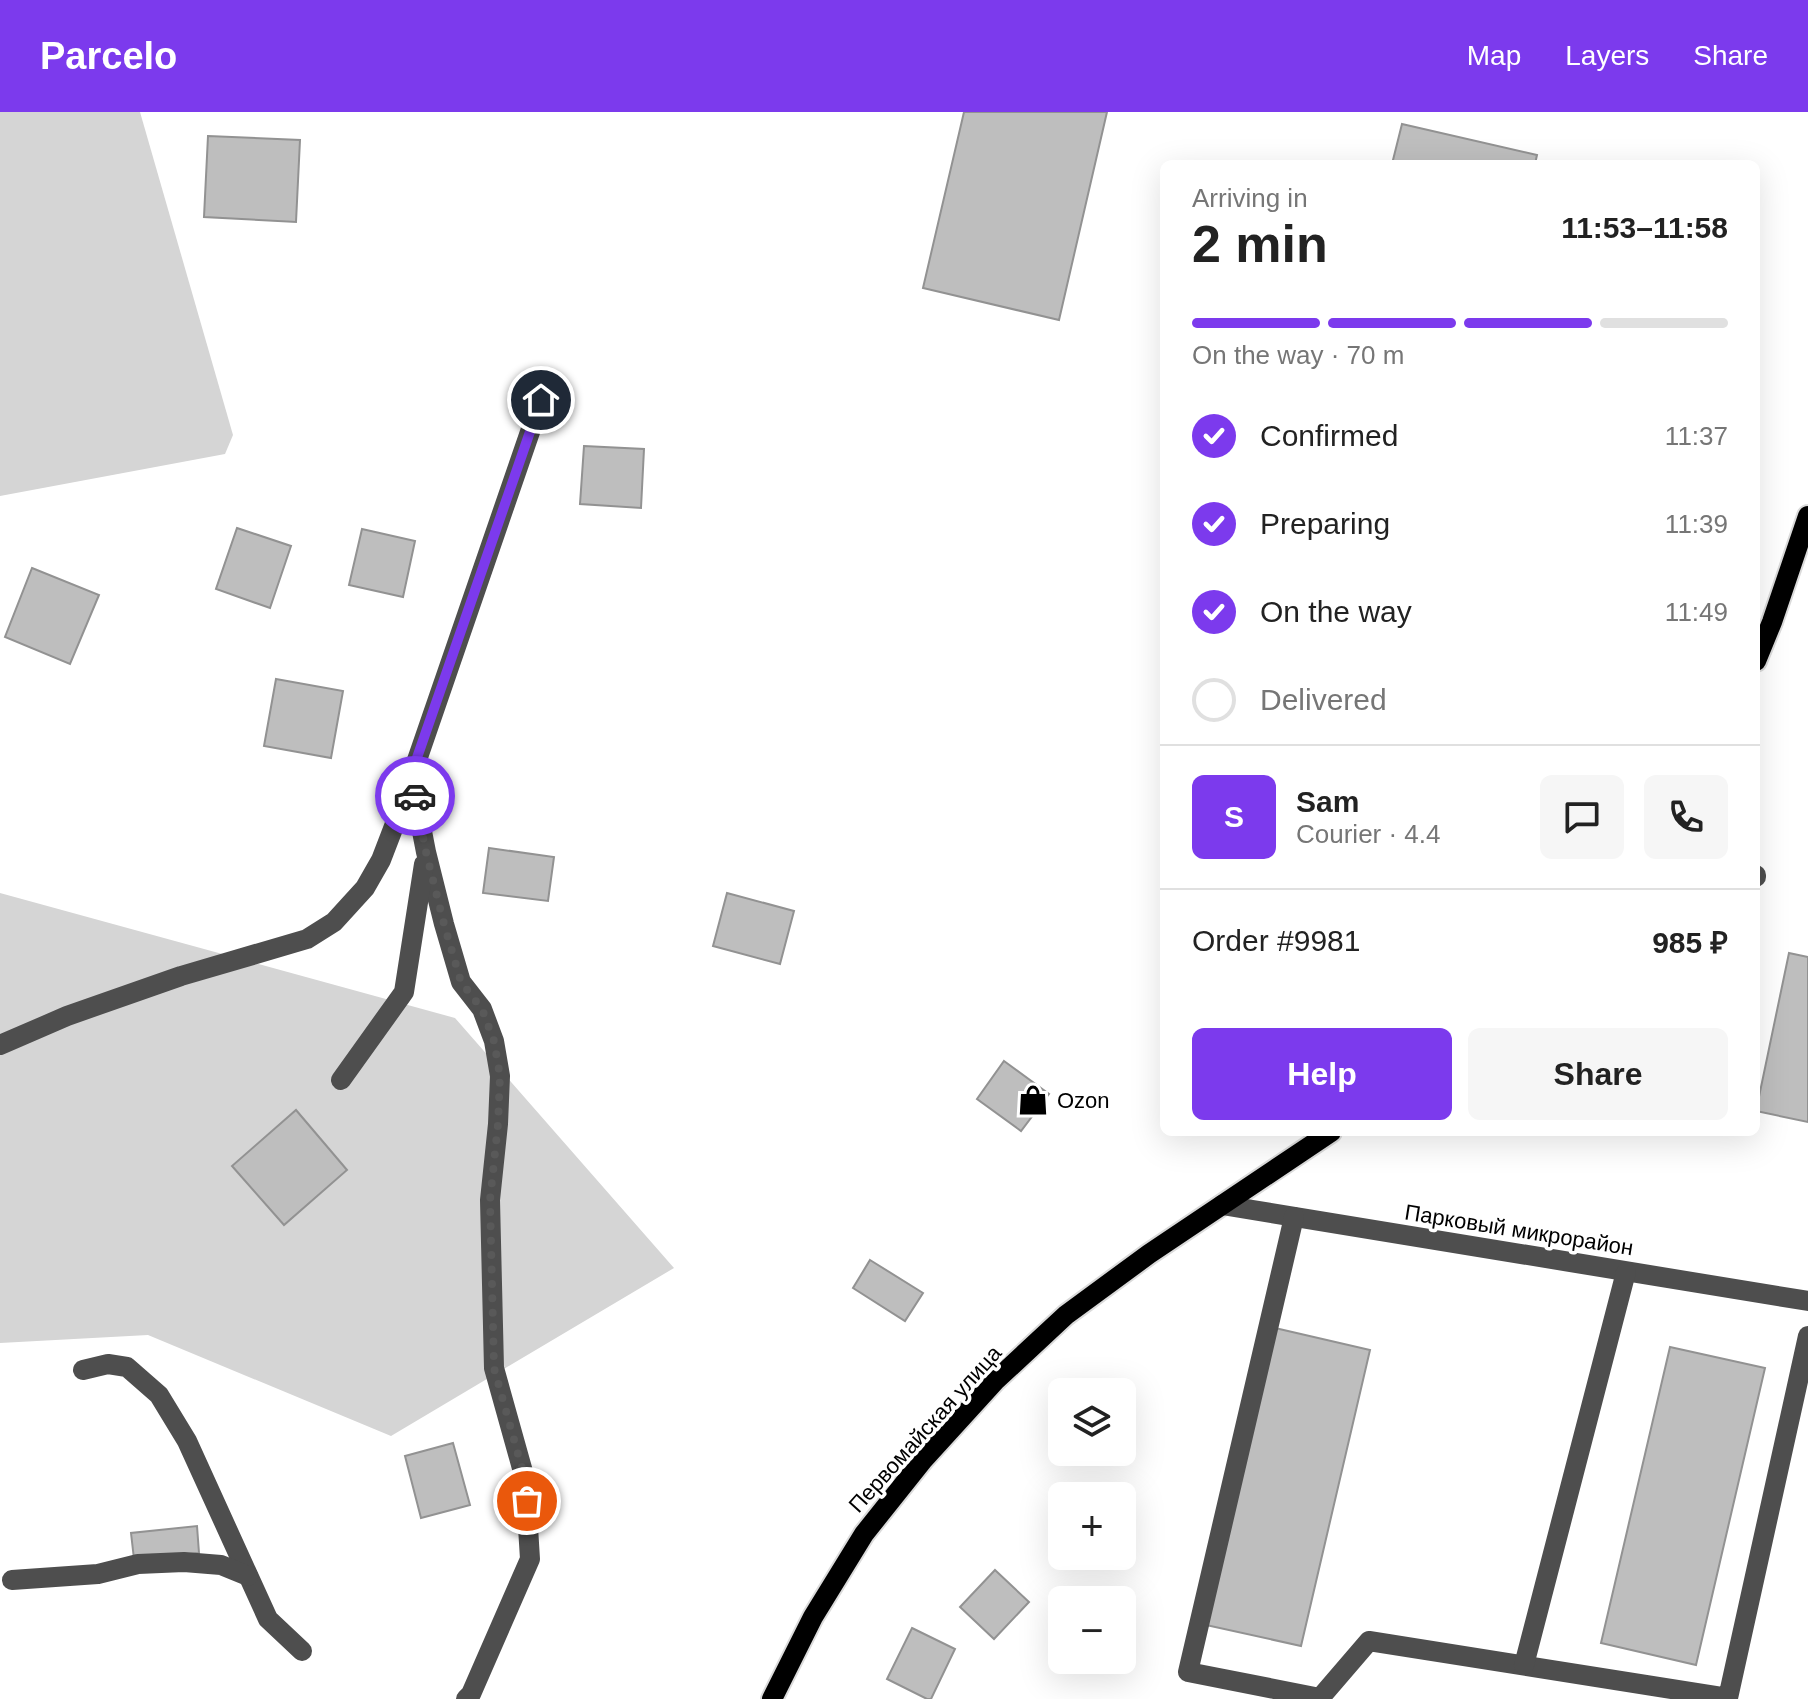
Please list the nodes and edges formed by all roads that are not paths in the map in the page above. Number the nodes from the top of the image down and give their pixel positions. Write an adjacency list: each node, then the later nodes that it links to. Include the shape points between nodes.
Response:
1 (541, 400): 4 (street)
2 (1808, 516): 3 (main road)
3 (1760, 651)
4 (411, 775): 5 (street); 6 (street, via 381,860 365,888 334,922 307,939 181,976)
5 (426, 852): 7 (street, via 404,992); 19 (street, via 461,982 482,1009 500,1076 490,1200 494,1368 525,1479 530,1559)
6 (0, 1045)
7 (341, 1080)
8 (1325, 1136): 9 (main road, Первомайская улица)
9 (1222, 1205): 10 (street, Парковый микрорайон); 20 (main road, Первомайская улица, via 1066,1315 995,1381 923,1460 864,1534 813,1617)
10 (1294, 1217): 11 (street, Парковый микрорайон); 18 (street, via 1188,1672 1320,1698 1369,1641)
11 (1626, 1272): 12 (street, Парковый микрорайон); 18 (street)
12 (1808, 1301)
13 (1808, 1336): 18 (street, via 1728,1698)
14 (83, 1370): 15 (street, via 108,1364 127,1367 159,1395 187,1441)
15 (248, 1576): 16 (street, via 221,1565 184,1562); 17 (street, via 268,1619)
16 (12, 1580)
17 (302, 1651)
18 (1524, 1665)
19 (466, 1699)
20 (772, 1699)

